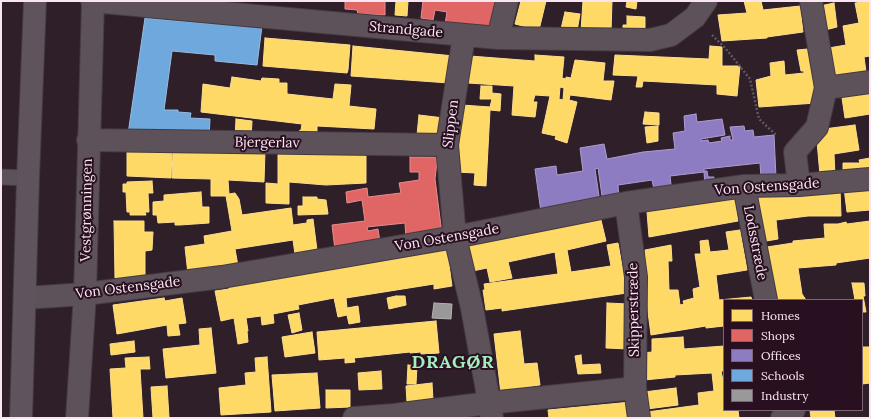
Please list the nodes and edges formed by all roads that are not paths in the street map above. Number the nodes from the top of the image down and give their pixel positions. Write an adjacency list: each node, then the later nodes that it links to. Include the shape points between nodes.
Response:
1 (35, 1): 13 (street)
2 (92, 1): 6 (street, Strandgade); 10 (street, Vestgrønningen)
3 (507, 1): 7 (street)
4 (811, 1): 9 (street)
5 (700, 9): 7 (street, Strandgade, via 671,35 650,40)
6 (464, 36): 7 (street, Strandgade); 11 (street, Slippen)
7 (498, 38)
8 (870, 82): 9 (street)
9 (826, 88): 15 (street, via 817,127 795,152)
10 (88, 140): 11 (street, Bjergerlav); 19 (street, Vestgrønningen)
11 (447, 145): 18 (street, Slippen)
12 (1, 176): 13 (lane)
13 (28, 178): 20 (street)
14 (870, 179): 15 (street, Von Ostensgade)
15 (799, 185): 16 (street, Von Ostensgade)
16 (744, 186): 17 (street, Von Ostensgade); 21 (street, Lodsstræde)
17 (626, 202): 18 (street, Von Ostensgade); 22 (street, Skipperstræde, via 636,277)
18 (455, 237): 19 (street, Von Ostensgade, via 222,277); 23 (street, Slippen, via 472,308)
19 (84, 294): 20 (street, Von Ostensgade); 27 (street, Vestgrønningen)
20 (25, 298): 26 (street)
21 (766, 299)
22 (635, 388): 23 (street); 29 (street, Skipperstræde)
23 (491, 410): 25 (street)
24 (792, 411): 30 (street)
25 (394, 417): 28 (street)
26 (21, 418)
27 (77, 418)
28 (354, 418)
29 (638, 418)
30 (782, 418)

